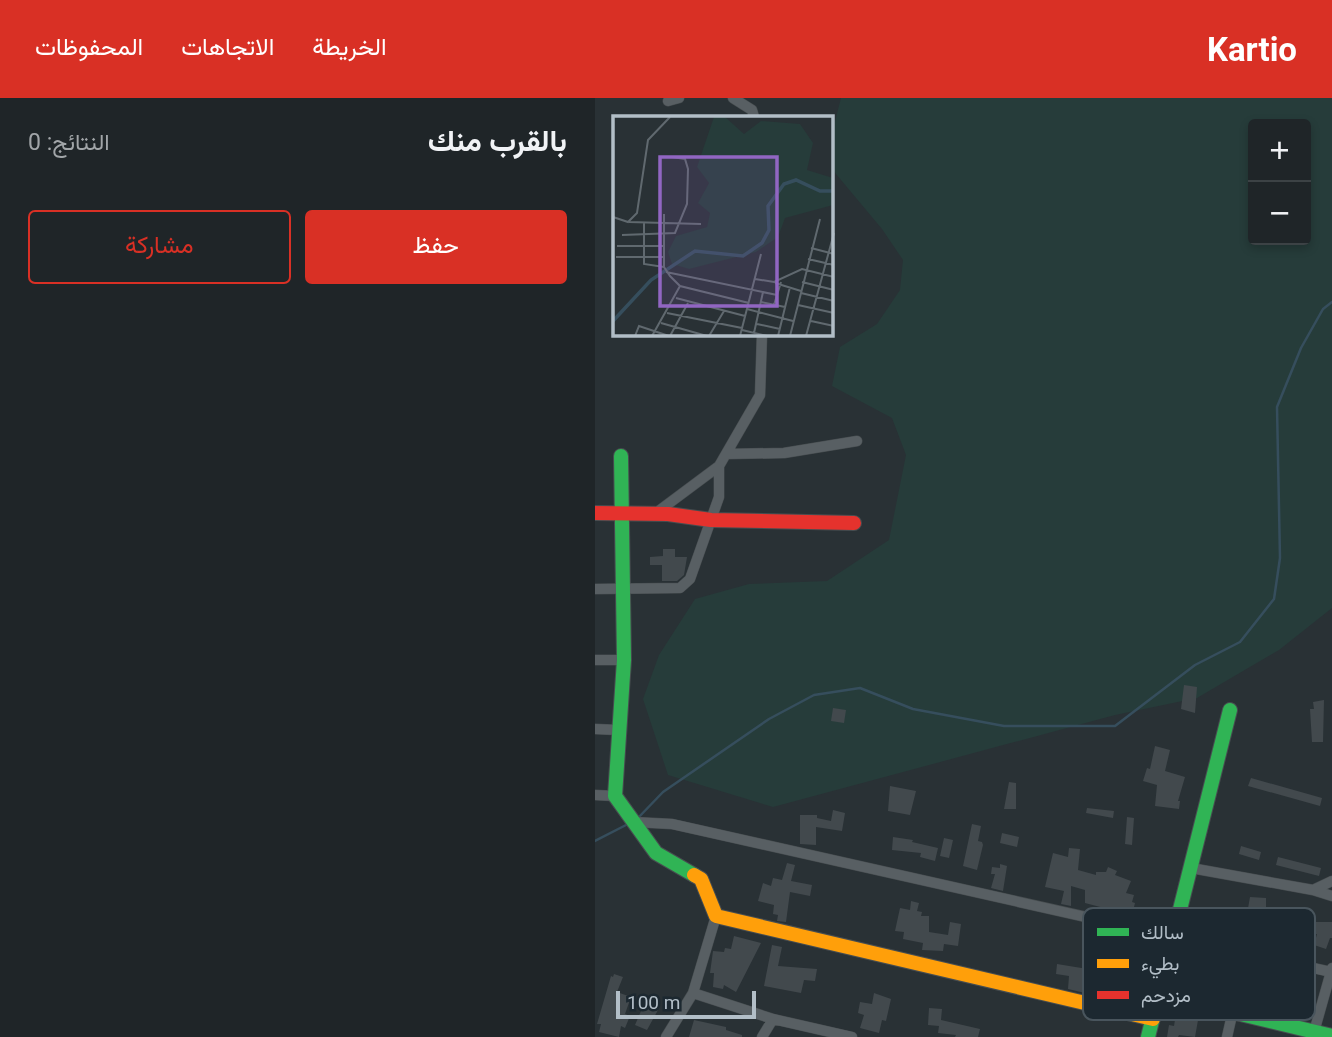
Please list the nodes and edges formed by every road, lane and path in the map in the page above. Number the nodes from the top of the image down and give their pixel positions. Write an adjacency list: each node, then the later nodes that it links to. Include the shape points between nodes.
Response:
1 (733, 98): 2 (street)
2 (754, 116)
3 (762, 336): 5 (street, via 760,395)
4 (857, 441): 5 (street, via 784,453)
5 (726, 454): 7 (street)
6 (621, 456): 9 (street)
7 (719, 466): 10 (street); 11 (street, via 719,497)
8 (595, 513): 9 (street)
9 (622, 513): 10 (street); 14 (street)
10 (656, 513): 11 (street)
11 (711, 520): 12 (street); 14 (street, via 690,579 680,588)
12 (854, 523)
13 (595, 589): 14 (street)
14 (623, 590): 16 (street)
15 (595, 660): 16 (street)
16 (624, 660): 19 (street)
17 (1230, 710): 23 (street)
18 (595, 730): 19 (street)
19 (618, 730): 21 (street)
20 (595, 795): 21 (street)
21 (615, 796): 22 (street)
22 (633, 822): 28 (street, via 656,853 701,879); 29 (street, via 672,824)
23 (1191, 868): 25 (street); 27 (street)
24 (1332, 881): 25 (street)
25 (1313, 890): 26 (street)
26 (1332, 896)
27 (1181, 908)
28 (716, 916): 31 (street); 32 (street)
29 (1083, 917)
30 (1331, 970): 36 (street)
31 (693, 993): 33 (street); 38 (street)
32 (1083, 1003)
33 (773, 1019): 39 (street); 40 (street)
34 (1153, 1020): 41 (street)
35 (1265, 1020): 36 (street)
36 (1314, 1032): 37 (street)
37 (1332, 1036)
38 (666, 1037)
39 (762, 1037)
40 (852, 1037)
41 (1148, 1037)

